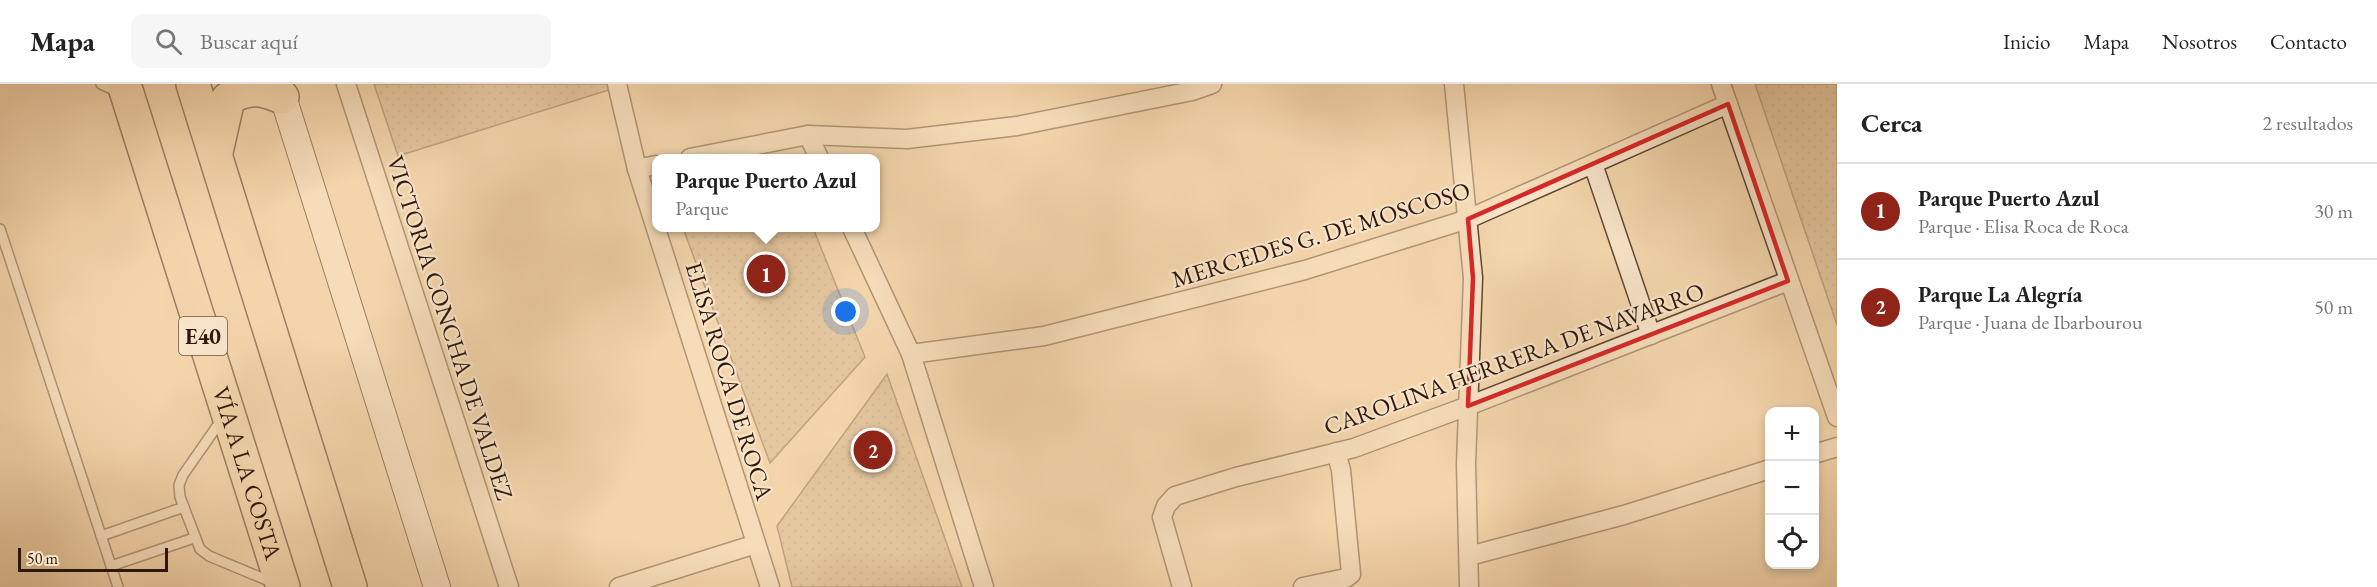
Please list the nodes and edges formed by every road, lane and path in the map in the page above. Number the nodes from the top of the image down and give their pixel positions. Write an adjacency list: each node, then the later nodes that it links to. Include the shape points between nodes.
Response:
1 (346, 84): 42 (street, VICTORIA CONCHA DE VALDEZ)
2 (617, 84): 15 (street, ELISA ROCA DE ROCA)
3 (1212, 84): 10 (street, via 1017,126 907,139)
4 (1454, 84): 17 (street)
5 (1721, 84): 9 (street)
6 (118, 88): 26 (highway, VÍA A LA COSTA / E40)
7 (210, 90): 8 (highway); 40 (highway, via 216,154)
8 (280, 90): 41 (street)
9 (1728, 104): 13 (street, MERCEDES G. DE MOSCOSO); 21 (street)
10 (808, 135): 11 (street); 12 (street)
11 (715, 154)
12 (817, 154)
13 (1593, 164): 17 (street, MERCEDES G. DE MOSCOSO); 22 (street)
14 (652, 166): 15 (street)
15 (637, 169): 16 (street, ELISA ROCA DE ROCA)
16 (652, 216)
17 (1468, 219): 23 (street, MERCEDES G. DE MOSCOSO, via 1305,270 1044,336); 25 (street, via 1473,278)
18 (0, 229): 33 (lane)
19 (657, 232): 35 (street, ELISA ROCA DE ROCA)
20 (854, 232): 23 (street)
21 (1788, 281): 22 (street, CAROLINA HERRERA DE NAVARRO); 24 (street)
22 (1652, 335): 25 (street, CAROLINA HERRERA DE NAVARRO)
23 (911, 354): 45 (street)
24 (1833, 392): 27 (street)
25 (1468, 406): 29 (street, CAROLINA HERRERA DE NAVARRO); 36 (street)
26 (227, 412): 32 (lane, via 183,475 179,485); 39 (highway, VÍA A LA COSTA / E40)
27 (1837, 417)
28 (1837, 447): 30 (street)
29 (1336, 452): 46 (street, CAROLINA HERRERA DE NAVARRO, via 1175,496 1162,517); 47 (street, via 1351,574)
30 (1819, 453)
31 (1765, 471): 36 (street, via 1624,515)
32 (184, 507): 33 (lane); 34 (lane)
33 (101, 536): 37 (lane)
34 (194, 538): 37 (lane); 39 (lane, via 209,556)
35 (756, 544): 43 (street); 44 (street, ELISA ROCA DE ROCA)
36 (1469, 556): 48 (street)
37 (111, 566): 38 (lane)
38 (118, 587)
39 (283, 587)
40 (350, 587)
41 (437, 587)
42 (509, 587)
43 (619, 587)
44 (770, 587)
45 (984, 587)
46 (1182, 587)
47 (1303, 587)
48 (1469, 587)

